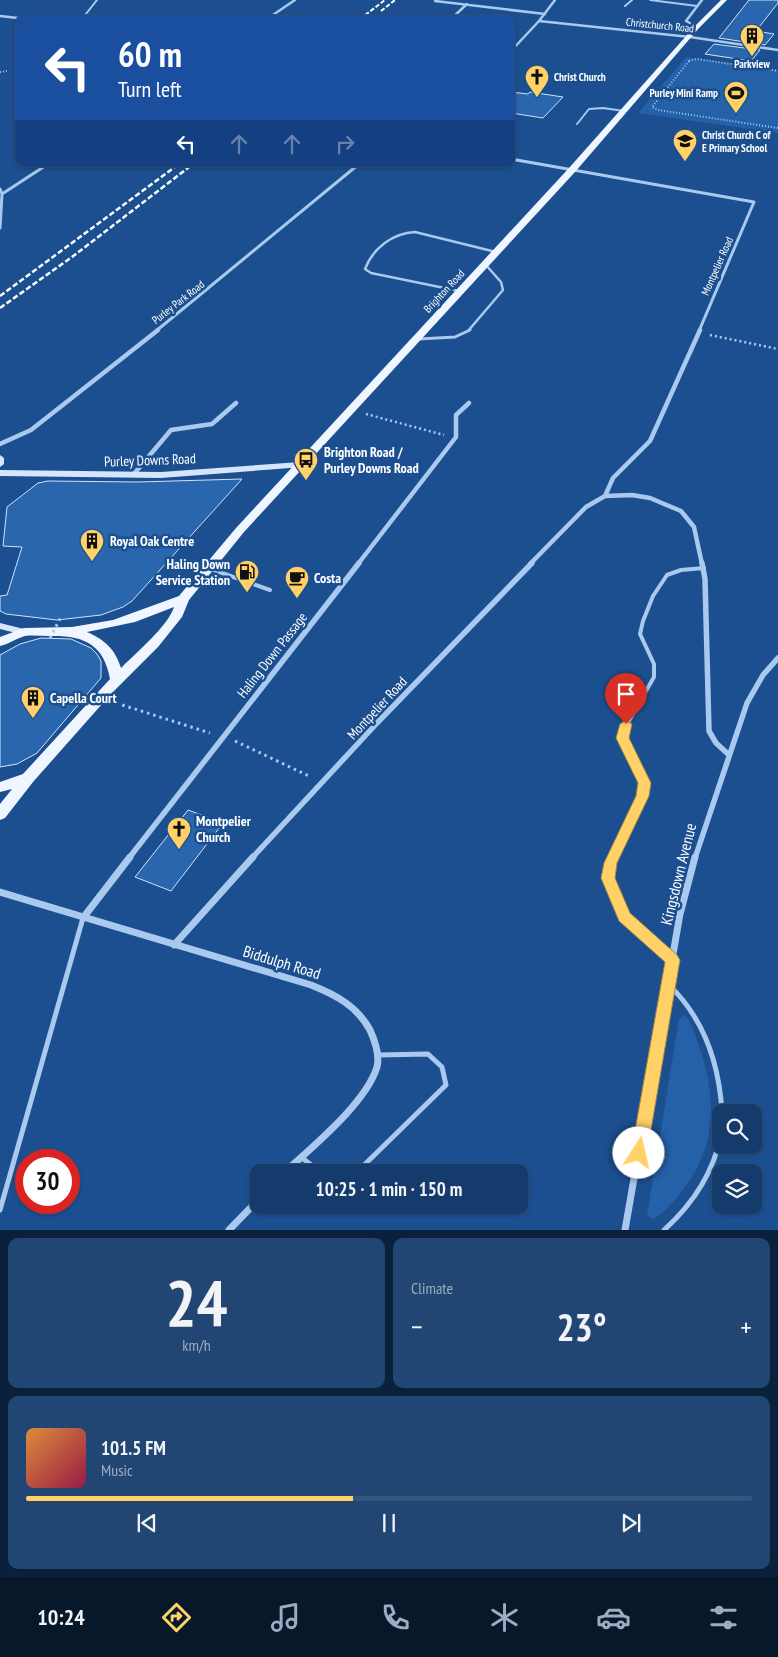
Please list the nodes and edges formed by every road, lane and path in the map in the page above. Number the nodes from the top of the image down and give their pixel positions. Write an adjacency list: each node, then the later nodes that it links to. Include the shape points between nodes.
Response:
1 (97, 0): 13 (lane)
2 (294, 0): 14 (street)
3 (555, 0): 12 (street)
4 (632, 0): 10 (lane)
5 (650, 0): 11 (lane)
6 (702, 0): 11 (street)
7 (724, 0): 19 (main road, Brighton Road)
8 (436, 1): 9 (street)
9 (467, 4): 12 (street); 15 (street)
10 (625, 6)
11 (697, 6): 19 (street, via 686,21)
12 (545, 14): 18 (street)
13 (85, 15)
14 (273, 15)
15 (455, 15)
16 (0, 16): 17 (street)
17 (15, 18)
18 (540, 21): 20 (street, Christchurch Road); 21 (street)
19 (697, 27): 20 (main road, Brighton Road)
20 (690, 37): 22 (street, Christchurch Road); 23 (main road, Brighton Road)
21 (515, 47)
22 (778, 50)
23 (671, 58): 24 (path); 26 (main road, Brighton Road)
24 (689, 61): 25 (path, via 697,59); 28 (path, via 652,107)
25 (778, 71)
26 (624, 111): 27 (lane, via 589,109); 32 (main road, Brighton Road)
27 (577, 124)
28 (778, 128)
29 (515, 161): 32 (street)
30 (43, 167): 34 (street)
31 (355, 167): 46 (street, Purley Park Road, via 204,293 31,430)
32 (572, 170): 36 (main road, Brighton Road); 39 (street, Montpelier Road, via 754,202)
33 (0, 189): 34 (street)
34 (2, 194): 35 (street)
35 (0, 228)
36 (496, 252): 37 (main road, Brighton Road); 38 (lane, via 406,232 393,235 364,269)
37 (485, 264): 38 (main road, Brighton Road); 40 (lane, via 501,282 503,290 471,330 455,336)
38 (460, 291): 40 (main road, Brighton Road)
39 (697, 333): 41 (path); 52 (street, Montpelier Road, via 650,441 614,478)
40 (416, 340): 44 (main road, Brighton Road)
41 (778, 349)
42 (236, 403): 51 (street, via 212,424 171,430)
43 (469, 403): 45 (street, via 456,415)
44 (351, 410): 45 (path); 49 (main road, Brighton Road)
45 (455, 438): 66 (street, Haling Down Passage)
46 (0, 444)
47 (0, 458): 48 (street)
48 (0, 464)
49 (300, 465): 51 (street, Purley Downs Road); 53 (main road, Brighton Road)
50 (0, 473): 51 (street, Purley Downs Road)
51 (133, 475)
52 (605, 496): 54 (street, Montpelier Road, via 650,498 681,511 694,527); 69 (street, Montpelier Road, via 586,507 547,546)
53 (208, 568): 55 (lane); 56 (main road, Brighton Road)
54 (704, 568): 67 (street, Montpelier Road, via 709,731); 75 (lane, via 682,569 665,576 659,582 641,627 640,636 655,667 654,678 626,724 622,738 644,783 642,796 610,863 608,878 624,917)
55 (270, 590)
56 (183, 599): 59 (main road, via 131,619); 64 (main road, Brighton Road, via 178,614)
57 (62, 615): 61 (path, bridge)
58 (0, 626): 60 (street)
59 (72, 631): 60 (main road); 64 (main road, via 94,640 110,653)
60 (24, 632): 62 (main road)
61 (50, 638)
62 (0, 642)
63 (778, 658): 67 (street, Kingsdown Avenue, via 756,686)
64 (117, 679): 68 (main road, Brighton Road)
65 (115, 702): 66 (path)
66 (223, 737): 69 (path); 73 (street, Haling Down Passage)
67 (728, 754): 75 (street, Kingsdown Avenue, via 698,845)
68 (28, 778): 70 (main road); 71 (main road, Brighton Road)
69 (322, 782): 74 (street, Montpelier Road)
70 (0, 787)
71 (0, 814)
72 (0, 892): 73 (street, Biddulph Road)
73 (83, 918): 74 (street, Biddulph Road); 85 (lane)
74 (174, 945): 77 (street, Biddulph Road, via 334,993 349,1002 364,1020)
75 (672, 960): 76 (street, Kingsdown Avenue)
76 (668, 984): 78 (lane, via 688,1003 707,1041); 87 (street, Kingsdown Avenue)
77 (378, 1055): 80 (street, via 373,1077 358,1100); 83 (lane, via 428,1054 444,1067 447,1078 446,1085)
78 (721, 1104)
79 (716, 1154): 88 (lane, via 707,1178 678,1217)
80 (301, 1157): 81 (street); 82 (lane)
81 (294, 1164)
82 (310, 1164)
83 (364, 1164)
84 (250, 1208): 86 (street)
85 (0, 1210)
86 (229, 1230)
87 (625, 1230)
88 (664, 1230)

